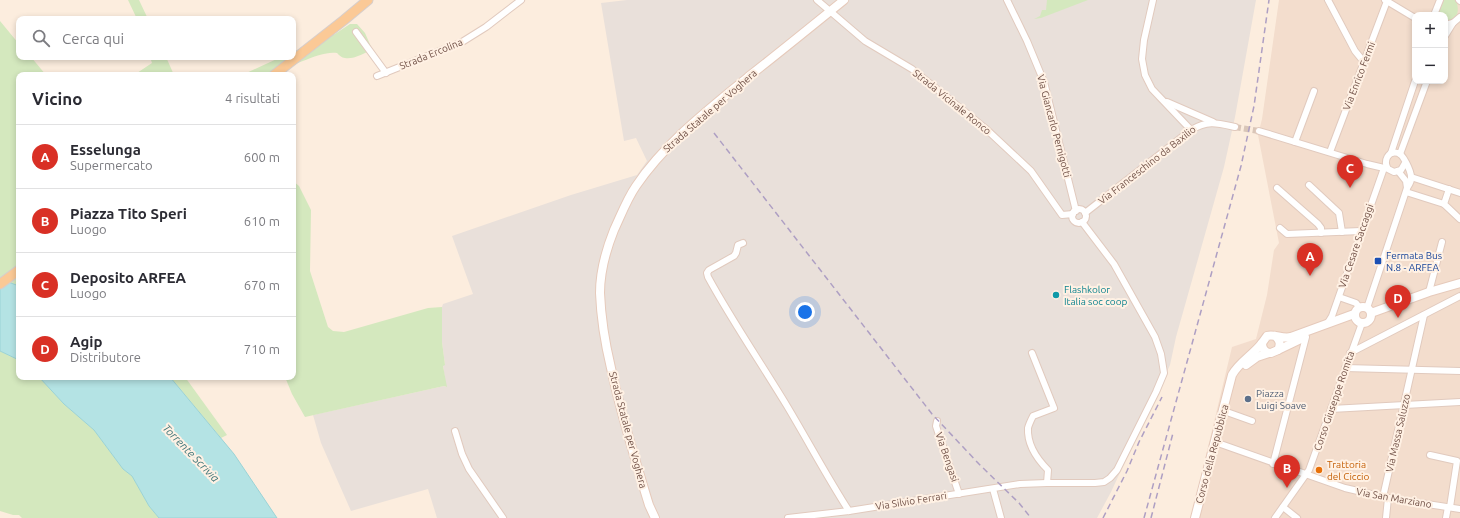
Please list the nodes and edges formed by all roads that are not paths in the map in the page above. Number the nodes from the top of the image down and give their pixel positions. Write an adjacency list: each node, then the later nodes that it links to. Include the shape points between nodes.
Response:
1 (368, 0): 18 (main road)
2 (521, 0): 22 (street, Strada Ercolina, via 462,42)
3 (817, 0): 10 (street, Strada Vicinale Ronco)
4 (844, 0): 10 (main road, Strada Statale per Voghera)
5 (1007, 0): 48 (street, Via Giancarlo Pernigotti, via 1044,82)
6 (1153, 0): 27 (street, via 1142,59 1145,75 1152,89)
7 (1328, 0): 20 (street, via 1354,51)
8 (1386, 0): 12 (street); 20 (street, Via Enrico Fermi)
9 (1439, 0): 11 (street)
10 (830, 11): 48 (street, Strada Vicinale Ronco, via 865,41 912,69 985,128 1031,171 1062,215); 93 (main road, Strada Statale per Voghera, via 723,98 656,159 635,187 612,235 601,275 602,321 619,405)
11 (1435, 12)
12 (1412, 16)
13 (1460, 17): 14 (street)
14 (1453, 24): 15 (street); 17 (street)
15 (1448, 25)
16 (356, 32): 22 (street)
17 (1448, 32)
18 (296, 58)
19 (293, 60): 21 (main road)
20 (1364, 62): 33 (street, Via Enrico Fermi)
21 (278, 72)
22 (386, 73): 23 (street, Strada Ercolina)
23 (377, 76)
24 (1414, 84): 34 (street)
25 (1426, 84): 35 (street)
26 (1314, 92): 32 (street)
27 (1165, 101): 28 (street); 30 (street)
28 (1213, 122): 29 (street); 30 (street, Via Franceschino da Baxilio)
29 (1235, 127)
30 (1191, 130): 49 (street, Via Franceschino da Baxilio)
31 (1259, 131): 32 (street)
32 (1295, 142): 33 (street)
33 (1330, 152): 37 (street)
34 (1391, 153): 35 (street); 38 (street)
35 (1400, 154): 36 (street)
36 (1405, 163): 39 (street); 40 (street)
37 (1372, 165): 38 (street); 42 (street, via 1378,174)
38 (1385, 167): 39 (street); 42 (street, Via Cesare Saccaggi)
39 (1398, 172): 45 (street, via 1406,181)
40 (1412, 177): 44 (street); 45 (street)
41 (1309, 185): 54 (street, via 1339,213)
42 (1378, 185): 53 (street, Via Cesare Saccaggi)
43 (1277, 188): 55 (street, via 1318,224)
44 (1449, 189): 46 (street); 47 (street)
45 (1406, 190): 47 (street); 64 (street)
46 (1460, 193)
47 (1444, 204): 50 (street)
48 (1075, 212): 49 (street, via 1082,210); 51 (street, via 1072,218 1074,221)
49 (1085, 213): 51 (street, via 1086,218)
50 (1460, 220)
51 (1082, 222): 89 (street, Via Silvio Ferrari, via 1114,264 1155,337 1164,373 1118,470 1110,478 1095,483)
52 (1280, 228): 55 (street, via 1287,234)
53 (1362, 231): 54 (street); 63 (street, Via Cesare Saccaggi)
54 (1342, 232): 55 (street)
55 (1321, 233)
56 (1442, 242): 61 (street)
57 (743, 243): 97 (street, via 738,245 734,256 709,270 708,277)
58 (16, 272): 60 (main road)
59 (1460, 283): 61 (main road)
60 (0, 284)
61 (1430, 292): 64 (main road)
62 (1460, 296): 65 (street)
63 (1338, 297): 64 (street, via 1356,303); 66 (street, Via Cesare Saccaggi)
64 (1362, 314): 66 (main road); 68 (main road); 73 (street, Corso Giuseppe Romita)
65 (1424, 315): 73 (street); 75 (street, Via Massa Saluzzo)
66 (1327, 324): 67 (main road, via 1291,337)
67 (1275, 336): 69 (main road, via 1267,336); 70 (main road, via 1280,344)
68 (1306, 337): 70 (main road); 87 (street)
69 (1262, 343): 72 (main road, via 1262,348); 77 (main road, Corso della Repubblica, via 1232,375)
70 (1278, 350): 72 (main road)
71 (1032, 353): 89 (street, via 1054,408 1033,416 1028,428 1036,458 1048,470)
72 (1269, 353): 77 (main road, Corso della Repubblica, via 1257,357 1244,367)
73 (1350, 353): 74 (street, Corso Giuseppe Romita)
74 (1345, 368): 75 (street); 80 (street, Corso Giuseppe Romita)
75 (1412, 370): 76 (street); 79 (street, Via Massa Saluzzo)
76 (1460, 371)
77 (1229, 390): 81 (main road, Corso della Repubblica)
78 (1460, 402): 79 (street)
79 (1405, 405): 80 (street); 92 (street, Via Massa Saluzzo)
80 (1330, 409): 88 (street, Corso Giuseppe Romita)
81 (1224, 411): 83 (street); 85 (main road, Corso della Repubblica)
82 (937, 420): 91 (street, Via Bengasi, via 936,426)
83 (1252, 421)
84 (455, 431): 98 (street, via 469,469)
85 (1215, 442): 87 (street, Via San Marziano); 103 (main road, Corso della Repubblica)
86 (1430, 455): 95 (street, via 1457,462)
87 (1273, 464): 88 (street, Via San Marziano)
88 (1307, 475): 92 (street, Via San Marziano, via 1345,488); 94 (street, Corso Giuseppe Romita)
89 (1047, 483): 90 (street, Via Silvio Ferrari)
90 (993, 489): 91 (street, Via Silvio Ferrari); 102 (street)
91 (959, 494): 97 (street, Via Silvio Ferrari)
92 (1386, 497): 95 (street, Via San Marziano); 106 (street, Via Massa Saluzzo)
93 (649, 504): 99 (main road, Strada Statale per Voghera); 100 (main road, Strada Statale per Voghera)
94 (1283, 507): 104 (street, Corso Giuseppe Romita); 105 (street)
95 (1449, 507): 96 (street, Via San Marziano); 107 (street)
96 (1460, 509)
97 (849, 511): 101 (street, Via Silvio Ferrari)
98 (502, 518)
99 (651, 518)
100 (655, 518)
101 (788, 518)
102 (1001, 518)
103 (1196, 518)
104 (1275, 518)
105 (1297, 518)
106 (1386, 518)
107 (1446, 518)

